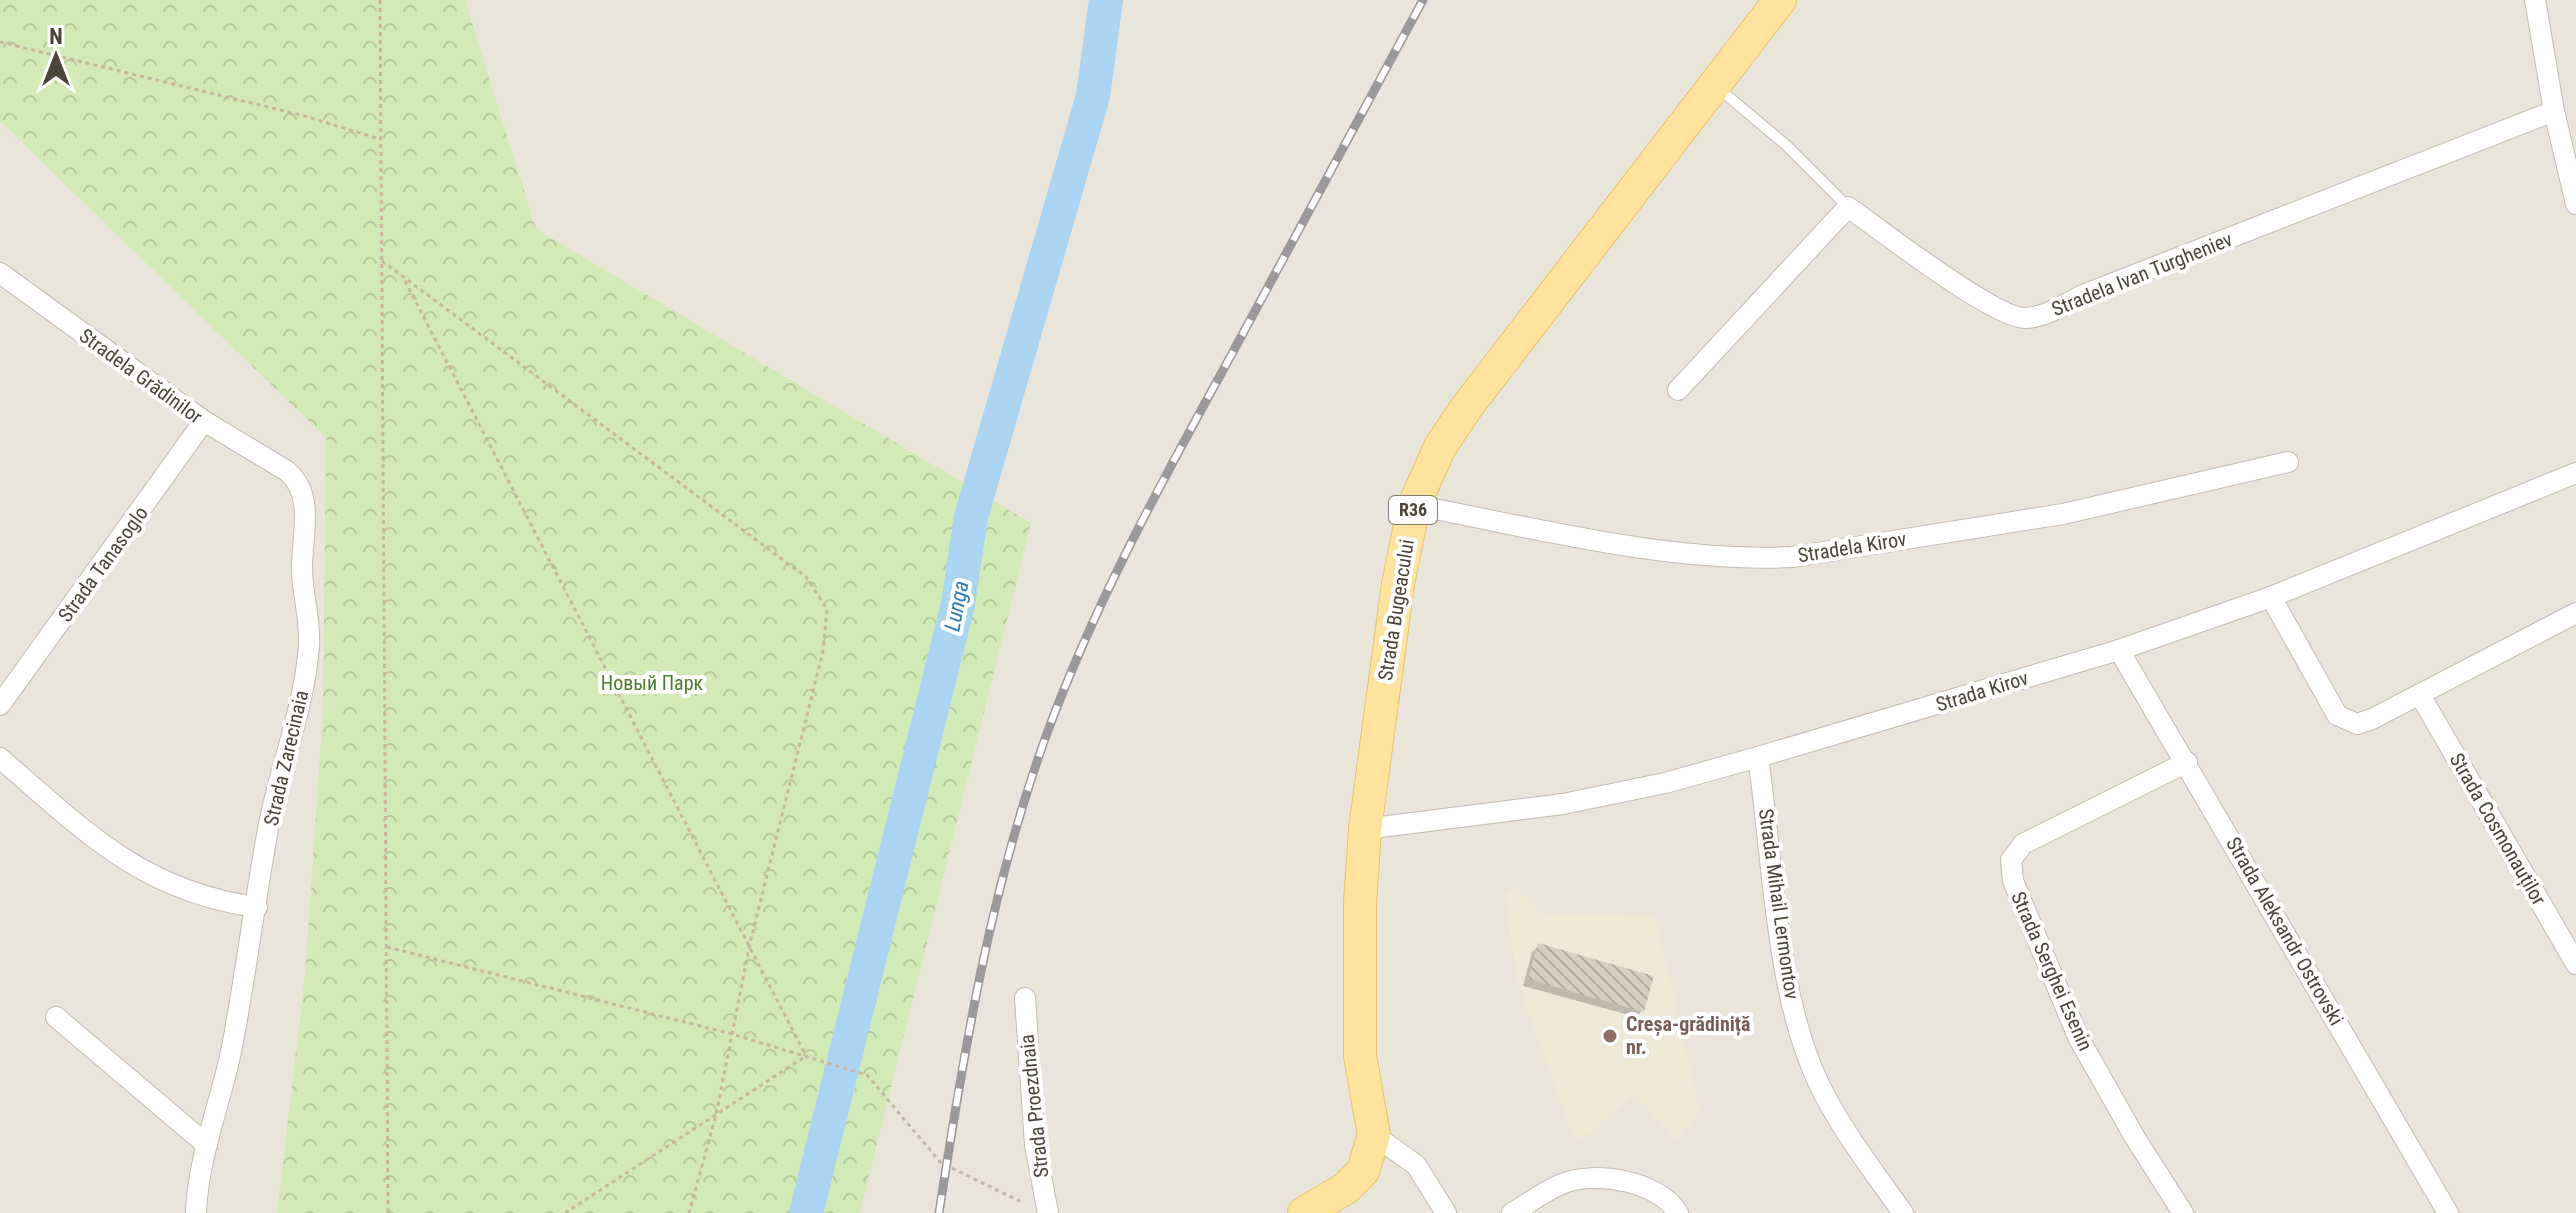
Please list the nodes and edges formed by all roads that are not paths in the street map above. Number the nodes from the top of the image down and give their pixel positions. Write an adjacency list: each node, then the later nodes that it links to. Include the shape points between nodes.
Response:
1 (1780, 0): 3 (main road, Strada Bugeacului / R36)
2 (2535, 0): 4 (street)
3 (1716, 86): 6 (lane); 13 (main road, Strada Bugeacului / R36, via 1466,408 1440,447)
4 (2554, 111): 5 (street); 6 (street, Stradela Ivan Turgheniev, via 2023,319 1995,309)
5 (2576, 204)
6 (1848, 207): 8 (street)
7 (0, 273): 9 (street, Stradela Grădinilor)
8 (1678, 390)
9 (204, 421): 11 (street, Stradela Grădinilor); 18 (street, Strada Tanasoglo)
10 (2288, 462): 13 (street, Stradela Kirov, via 2063,514 1763,558 1717,557)
11 (287, 471): 23 (street, Strada Zarecinaia, via 299,481 304,495 302,572 309,643 301,708 286,750)
12 (2576, 473): 14 (street, Strada Kirov)
13 (1414, 505): 22 (main road, Strada Bugeacului / R36, via 1398,584)
14 (2271, 597): 16 (street, Strada Kirov); 17 (street, via 2337,715 2357,724)
15 (2576, 613): 17 (street)
16 (2119, 650): 19 (street, Strada Kirov); 21 (street, Strada Aleksandr Ostrovski)
17 (2420, 695): 24 (street, Strada Cosmonauților)
18 (0, 705)
19 (1758, 757): 22 (street, Strada Kirov, via 1563,804); 35 (street, Strada Mihail Lermontov, via 1796,1017 1820,1085)
20 (0, 758): 23 (street, via 98,843 129,863 181,889)
21 (2187, 762): 36 (street, Strada Serghei Esenin, via 2023,844 2011,860 2013,881 2078,1037); 37 (street, Strada Aleksandr Ostrovski)
22 (1365, 829): 27 (main road, Strada Bugeacului / R36, via 1360,1056)
23 (257, 907): 28 (street, Strada Zarecinaia, via 231,1051)
24 (2576, 964)
25 (1025, 998): 29 (street, Strada Proezdnaia)
26 (56, 1017): 28 (street)
27 (1374, 1135): 31 (main road, R36, via 1363,1171); 32 (street, via 1416,1165)
28 (207, 1145): 30 (street, Strada Zarecinaia)
29 (1040, 1210)
30 (196, 1213)
31 (1304, 1213)
32 (1446, 1213)
33 (1512, 1213): 34 (street, via 1562,1184 1580,1180 1642,1186 1673,1204)
34 (1678, 1213)
35 (1903, 1213)
36 (2183, 1213)
37 (2448, 1213)

